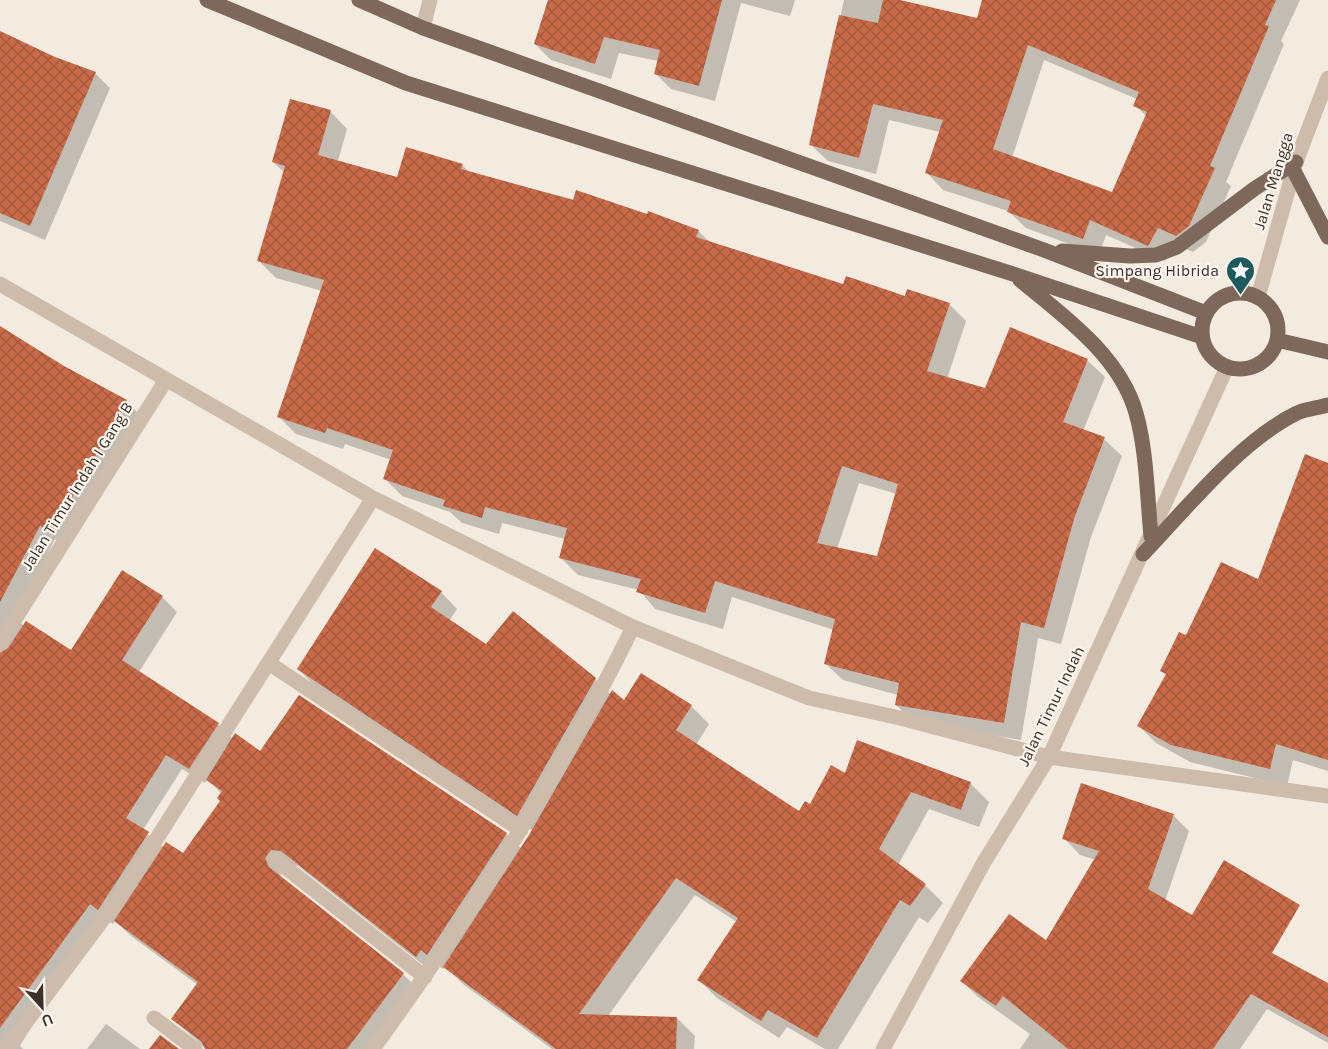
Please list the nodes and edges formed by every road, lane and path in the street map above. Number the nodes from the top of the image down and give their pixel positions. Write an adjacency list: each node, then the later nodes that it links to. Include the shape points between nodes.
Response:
1 (207, 0): 9 (main road, via 406,83)
2 (359, 0): 4 (main road)
3 (430, 0): 4 (street)
4 (423, 28): 8 (main road)
5 (1328, 78): 6 (street, Jalan Mangga)
6 (1295, 166): 7 (main road); 8 (main road, via 1254,189 1177,247 1156,255); 11 (street, Jalan Mangga)
7 (1328, 237)
8 (1044, 250): 12 (main road)
9 (1010, 273): 13 (main road); 20 (main road, via 1102,351 1121,381 1136,412)
10 (0, 284): 17 (street)
11 (1258, 297): 12 (main road, via 1247,293 1223,296); 14 (main road, via 1276,315)
12 (1206, 313): 13 (main road)
13 (1202, 337): 16 (main road, via 1211,356)
14 (1277, 340): 15 (main road); 16 (main road, via 1258,365 1243,369)
15 (1328, 352)
16 (1227, 367): 20 (street, Jalan Timur Indah)
17 (166, 380): 19 (street); 23 (street, Jalan Timur Indah I Gang B)
18 (1328, 405): 21 (main road, via 1298,412 1269,429 1217,476)
19 (373, 498): 22 (street); 24 (street)
20 (1151, 536): 21 (street, Jalan Timur Indah)
21 (1143, 554): 25 (street, Jalan Timur Indah)
22 (633, 627): 25 (street, via 809,698); 27 (street, via 591,712)
23 (0, 643)
24 (270, 664): 27 (street); 31 (street, via 119,898)
25 (1049, 757): 26 (street); 34 (street, Jalan Timur Indah, via 984,862)
26 (1328, 796)
27 (521, 830): 29 (street)
28 (275, 859): 29 (street)
29 (425, 977): 33 (street)
30 (154, 1018): 32 (street)
31 (6, 1049)
32 (195, 1049)
33 (373, 1049)
34 (883, 1049)

